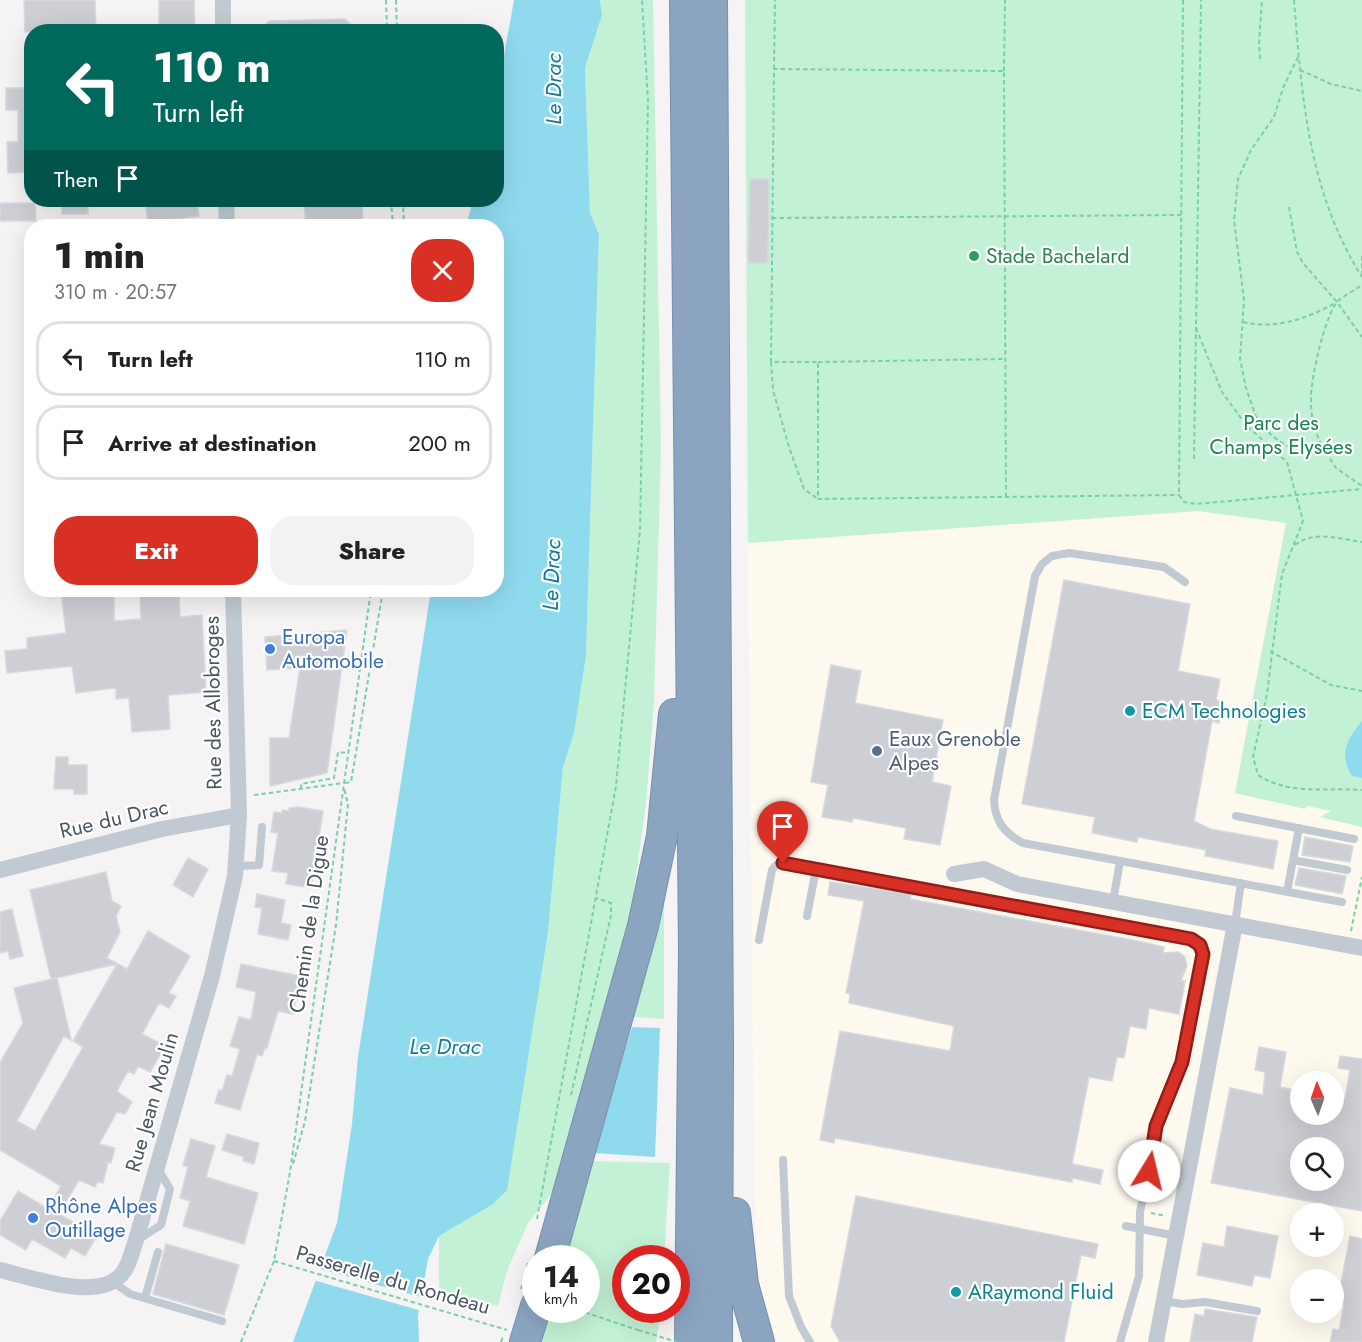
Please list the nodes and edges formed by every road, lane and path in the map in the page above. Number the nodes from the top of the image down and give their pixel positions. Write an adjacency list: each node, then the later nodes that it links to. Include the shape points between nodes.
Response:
1 (223, 0): 13 (street)
2 (386, 0): 14 (path)
3 (396, 0): 15 (path)
4 (642, 0): 72 (path, via 648,101 640,530 616,786)
5 (685, 0): 36 (highway)
6 (712, 0): 79 (highway)
7 (775, 0): 18 (path)
8 (1005, 0): 20 (path)
9 (1183, 0): 23 (path)
10 (1201, 0): 31 (path)
11 (1262, 0): 17 (path)
12 (1294, 0): 16 (path)
13 (224, 24)
14 (387, 24)
15 (397, 24)
16 (1298, 57): 19 (path); 30 (path, via 1274,117 1251,150 1238,179 1234,220 1244,300)
17 (1260, 59)
18 (774, 69): 20 (path); 25 (path)
19 (1300, 70): 21 (path, via 1331,84); 27 (path, via 1304,114 1329,215)
20 (1005, 71): 24 (path)
21 (1362, 91)
22 (1289, 207): 29 (path, via 1297,252)
23 (1181, 215): 24 (path); 40 (path)
24 (1005, 217): 25 (path); 33 (path)
25 (772, 218): 34 (path)
26 (1362, 256): 27 (path)
27 (1362, 275)
28 (1362, 285): 29 (path)
29 (1337, 302): 30 (path, via 1315,314 1280,324); 32 (path); 37 (path, via 1325,329 1311,398 1313,427)
30 (1242, 322): 37 (path, via 1240,359 1256,417 1272,436 1290,448)
31 (1196, 328): 38 (path); 41 (path, via 1222,392 1246,425 1287,462)
32 (1362, 337)
33 (1005, 359): 35 (path); 42 (path)
34 (771, 362): 35 (path); 43 (path, via 773,390 789,447 804,489)
35 (818, 362): 43 (path)
36 (687, 441): 81 (highway, via 694,949); 88 (highway, via 676,547 675,708 662,836 623,1004)
37 (1322, 446): 39 (path, via 1336,468)
38 (1194, 459)
39 (1362, 487): 41 (path)
40 (1179, 495): 41 (path, via 1184,502 1196,504); 42 (path)
41 (1295, 495): 45 (path, via 1303,521)
42 (1006, 497): 43 (path)
43 (818, 499)
44 (1362, 542): 45 (path, via 1320,536 1305,537)
45 (1295, 545): 50 (path, via 1282,574)
46 (1185, 582): 63 (lane, via 1164,567 1069,553 1052,556 1035,576 994,800 995,816 1002,829 1023,843)
47 (233, 597): 56 (street, Rue des Allobroges)
48 (370, 597): 52 (path, Chemin de la Digue)
49 (381, 597): 53 (path, via 351,782)
50 (1270, 651): 51 (path, via 1331,685); 55 (path, via 1267,694 1253,757 1258,775 1270,783 1299,789)
51 (1362, 691)
52 (348, 753): 53 (path, Chemin de la Digue); 54 (path, via 338,752 334,778 301,784)
53 (344, 783): 54 (path); 83 (path, Chemin de la Digue); 83 (path, via 348,804 336,925 305,1120)
54 (301, 789): 56 (path)
55 (1362, 790)
56 (238, 797): 57 (street, Rue des Allobroges)
57 (239, 815): 64 (street, Rue Jean Moulin); 66 (street, Rue du Drac)
58 (1236, 816): 60 (lane)
59 (262, 827): 64 (lane, via 259,865)
60 (1299, 828): 61 (lane); 62 (lane)
61 (1354, 839)
62 (1293, 860): 67 (lane); 71 (lane)
63 (1120, 861): 70 (lane); 73 (lane)
64 (236, 866): 93 (street, Rue Jean Moulin, via 212,976 136,1240 123,1273)
65 (816, 869): 75 (lane); 77 (lane, via 776,865); 86 (lane, via 1191,939 1200,945 1203,954 1182,1062 1156,1126 1140,1212)
66 (0, 870)
67 (1347, 870)
68 (954, 874): 73 (street, via 984,868 1017,884)
69 (1362, 877): 78 (path)
70 (1241, 884): 71 (lane); 76 (lane)
71 (1287, 892): 74 (lane)
72 (596, 898): 80 (path, via 605,899 612,908); 84 (path)
73 (1113, 902): 76 (street)
74 (1342, 902)
75 (807, 916)
76 (1235, 924): 78 (street); 87 (street)
77 (759, 940)
78 (1355, 946)
79 (718, 1050): 106 (highway); 107 (highway, via 730,1088 739,1263)
80 (576, 1073)
81 (690, 1115): 89 (highway); 105 (highway)
82 (783, 1160): 108 (lane, via 789,1296)
83 (290, 1173): 91 (path, Chemin de la Digue)
84 (537, 1220)
85 (1126, 1226): 86 (lane)
86 (1141, 1229): 87 (lane); 109 (lane, via 1139,1276)
87 (1176, 1236): 95 (street)
88 (543, 1245)
89 (679, 1245)
90 (158, 1252): 94 (lane)
91 (274, 1261): 101 (path, Passerelle du Rondeau); 102 (path, Chemin de la Digue)
92 (0, 1270): 93 (street, via 82,1288)
93 (113, 1282): 94 (lane, via 130,1294)
94 (145, 1298): 99 (lane)
95 (1164, 1301): 96 (lane, via 1205,1302); 110 (street)
96 (1257, 1311)
97 (522, 1314): 101 (highway)
98 (600, 1317): 104 (path, bridge)
99 (222, 1321)
100 (671, 1323): 103 (highway)
101 (516, 1332)
102 (241, 1342)
103 (669, 1342)
104 (677, 1342)
105 (690, 1342)
106 (717, 1342)
107 (759, 1342)
108 (810, 1342)
109 (1120, 1342)
110 (1156, 1342)

